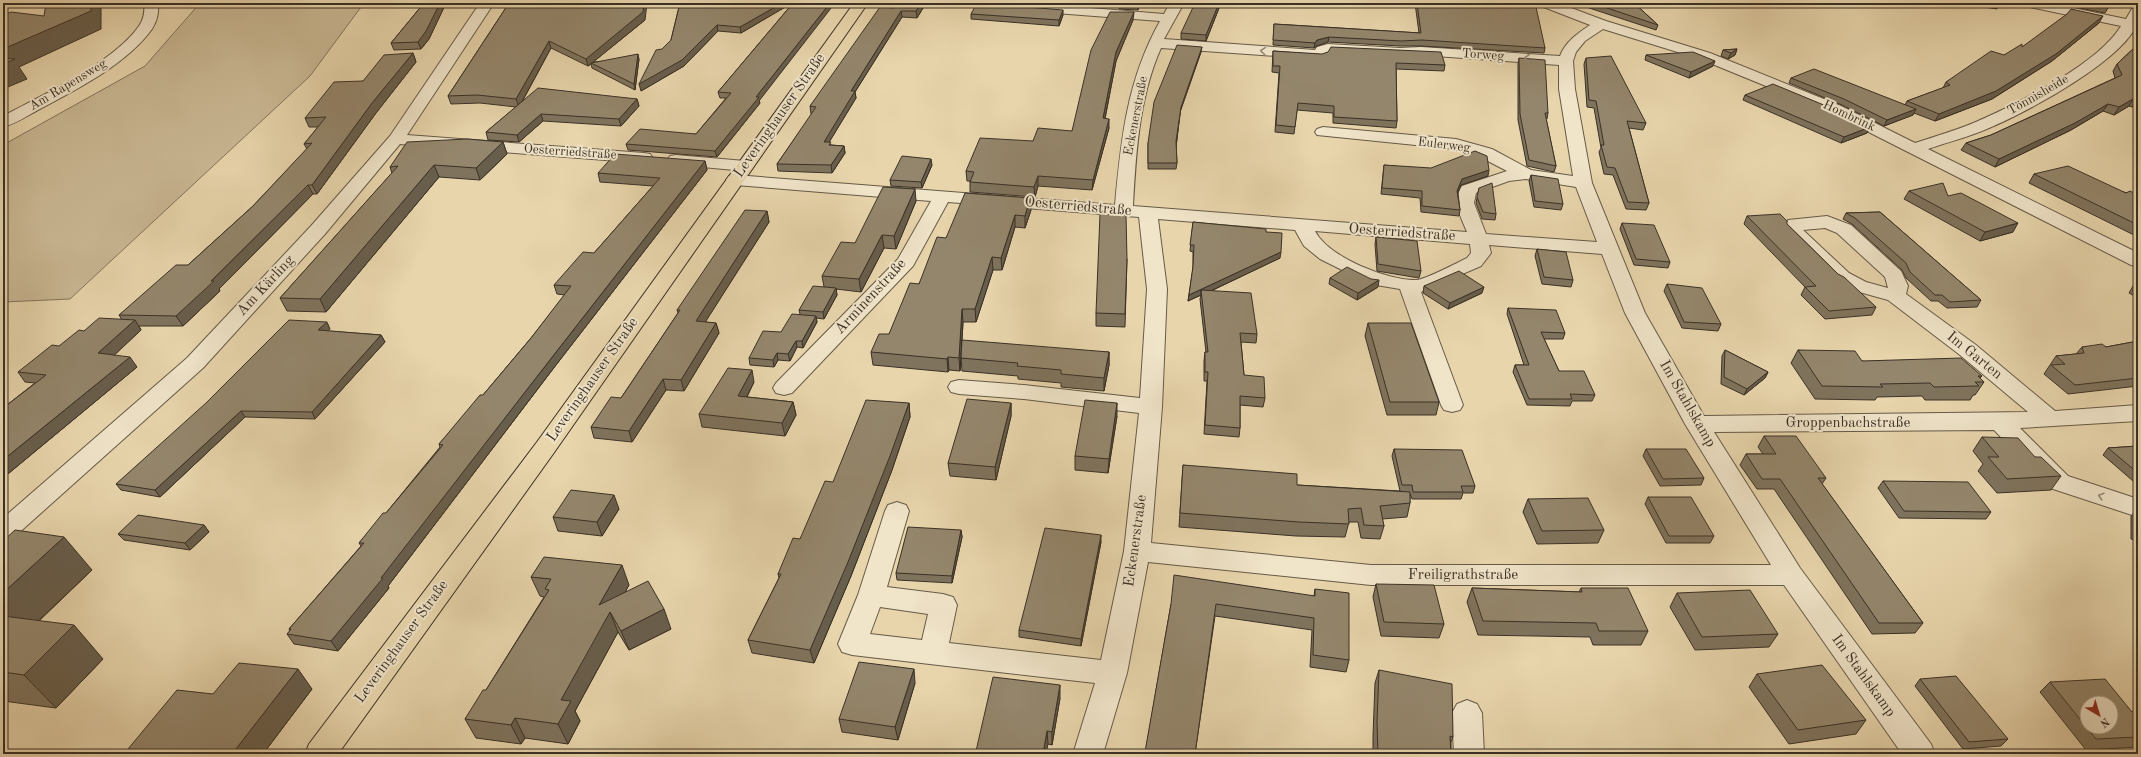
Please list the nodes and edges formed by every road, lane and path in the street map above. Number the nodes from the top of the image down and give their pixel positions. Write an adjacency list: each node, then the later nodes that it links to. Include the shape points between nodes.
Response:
1 (151, 3): 14 (street, Am Rapensweg, via 152,13 142,32 116,55 94,72)
2 (487, 3): 16 (street, Am Kärling)
3 (861, 3): 18 (main road, Leveringhauser Straße)
4 (977, 3): 9 (street)
5 (1177, 3): 9 (street, Eckenerstraße)
6 (1546, 3): 10 (street, Hombrink)
7 (2030, 3): 11 (street)
8 (2138, 10): 11 (street, Tönnisheide)
9 (1168, 18): 12 (street, Eckenerstraße)
10 (1601, 24): 13 (street, Im Stahlskamp, via 1580,38 1569,51); 17 (street, Hombrink, via 1705,56 1835,109)
11 (2129, 24): 17 (street, Tönnisheide, via 2125,43 2031,101 1983,125)
12 (1157, 42): 13 (street, Torweg, one-way to 12, via 1421,51 1400,52 1399,57 1394,60); 22 (street, Eckenerstraße, via 1142,77 1128,150)
13 (1566, 61): 20 (street, Im Stahlskamp, via 1566,89)
14 (3, 122)
15 (1323, 132): 19 (street, Eulerweg, via 1464,146 1486,153)
16 (396, 139): 18 (street, Oesterriedstraße); 40 (street, Am Kärling, via 318,230 195,363)
17 (1915, 148): 27 (street, Hombrink)
18 (740, 173): 21 (street, Oesterriedstraße); 47 (main road, Leveringhauser Straße, via 545,448)
19 (1526, 174): 20 (street, Eulerweg); 25 (street, Oesterriedstraße, via 1506,176 1468,190 1465,203)
20 (1583, 183): 26 (street, Im Stahlskamp)
21 (943, 195): 22 (street, Oesterriedstraße); 31 (street, Arminenstraße, via 906,262)
22 (1124, 211): 23 (street, Oesterriedstraße)
23 (1148, 212): 24 (street, Oesterriedstraße); 33 (street, Eckenerstraße, via 1157,289)
24 (1302, 225): 25 (street, Oesterriedstraße); 28 (street, Oesterriedstraße, via 1311,242 1345,266 1376,280)
25 (1479, 239): 26 (street, Oesterriedstraße); 28 (street, Oesterriedstraße, via 1481,253 1474,262 1420,286)
26 (1608, 249): 37 (street, Im Stahlskamp, via 1635,313)
27 (2138, 261)
28 (1408, 285): 32 (street)
29 (1895, 296): 29 (street, Im Garten, via 1898,286 1894,275 1844,229 1827,222 1795,224 1793,231 1842,277 1859,286); 35 (street, Im Garten, via 1968,350)
30 (959, 387): 33 (street)
31 (784, 388)
32 (1452, 405)
33 (1151, 407): 41 (street, Eckenerstraße)
34 (2138, 413): 35 (street, Groppenbachstraße)
35 (2051, 420): 36 (street, Groppenbachstraße)
36 (2000, 422): 37 (street, Groppenbachstraße); 38 (street, one-way to 36, via 2059,482)
37 (1697, 424): 42 (street, Im Stahlskamp)
38 (2138, 508)
39 (897, 511): 43 (street)
40 (3, 532)
41 (1137, 551): 42 (street, Freiligrathstraße, via 1371,575); 45 (street, Eckenerstraße)
42 (1791, 575): 50 (street, Im Stahlskamp)
43 (871, 595): 44 (street, via 943,605); 44 (street, via 852,644)
44 (933, 654): 45 (street)
45 (1114, 673): 48 (street, Eckenerstraße)
46 (1467, 712): 49 (street)
47 (320, 754)
48 (1088, 754)
49 (1469, 754)
50 (1920, 754)

